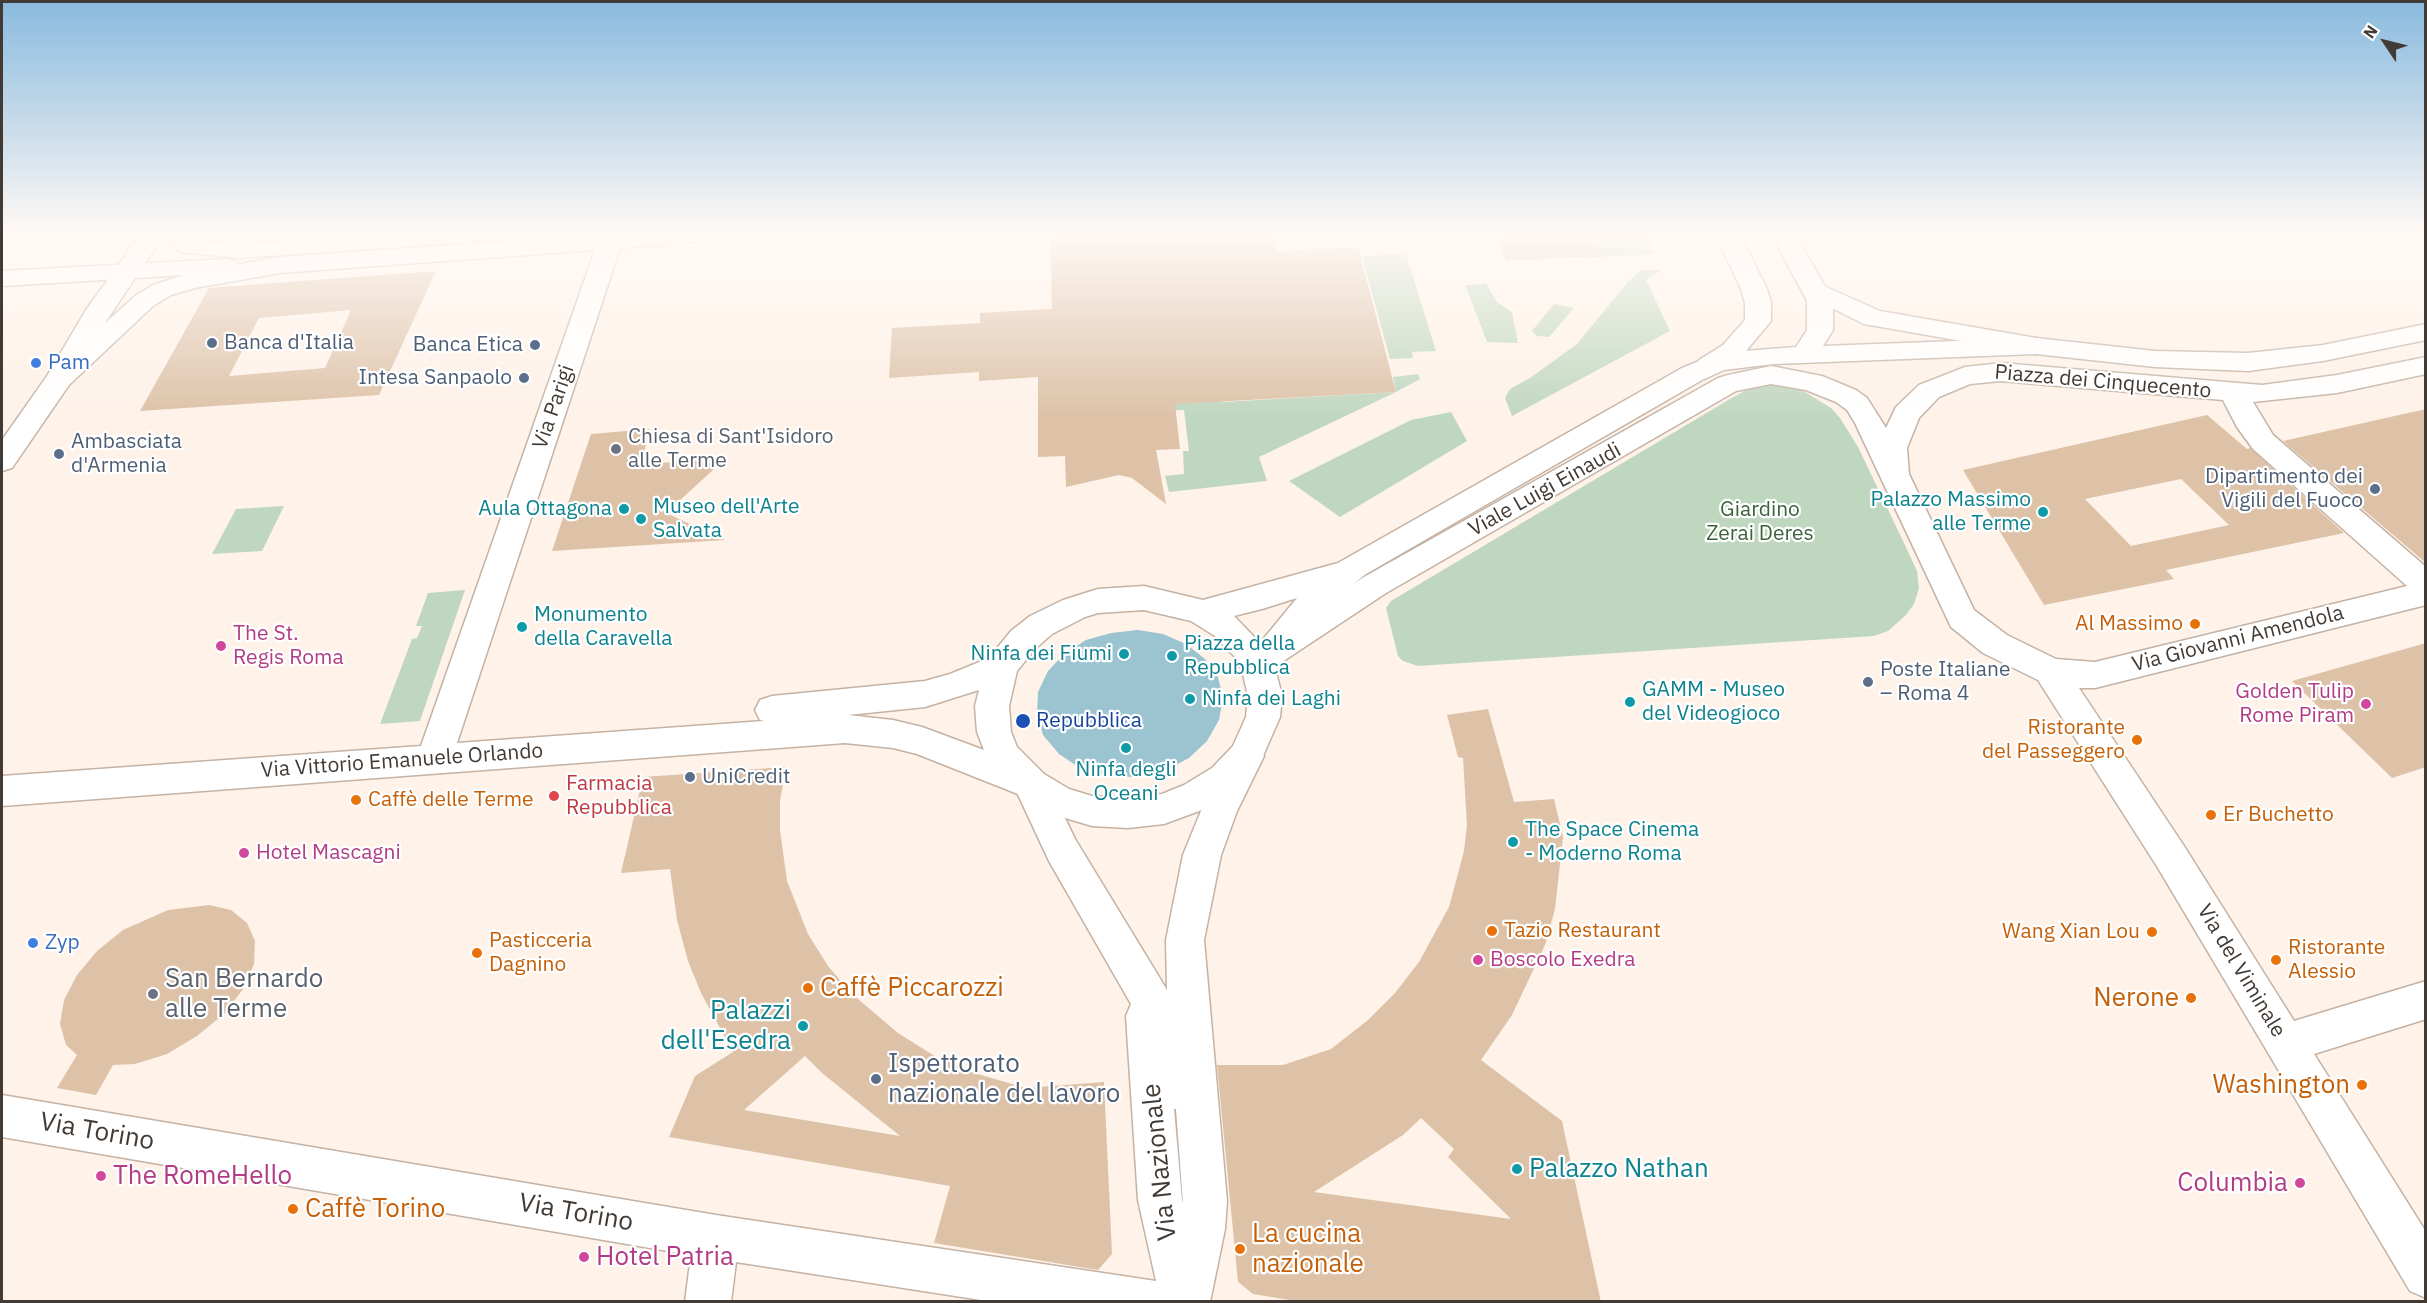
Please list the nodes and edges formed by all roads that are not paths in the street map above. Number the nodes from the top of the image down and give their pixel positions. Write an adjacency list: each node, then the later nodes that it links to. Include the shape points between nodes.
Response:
1 (110, 296): 12 (street)
2 (154, 296): 12 (street)
3 (592, 296): 24 (street, Via Parigi)
4 (1756, 296): 11 (street, via 1758,321 1732,351)
5 (1818, 296): 9 (street, via 1820,330)
6 (1827, 296): 8 (street, Piazza dei Cinquecento, via 1873,318)
7 (2426, 332): 8 (street, Piazza dei Cinquecento, via 2323,353 2248,362 2155,359)
8 (2036, 346): 9 (street, Piazza dei Cinquecento)
9 (1804, 355): 11 (street, Viale Luigi Einaudi, via 1739,359)
10 (2426, 365): 13 (street, Piazza dei Cinquecento, via 2286,393)
11 (1709, 366): 16 (street, Viale Luigi Einaudi)
12 (59, 379): 14 (street)
13 (2234, 393): 15 (street, Piazza dei Cinquecento, via 2001,372 1965,376 1929,391 1905,414 1893,447); 17 (street, Piazza dei Cinquecento, via 2255,434)
14 (2, 461)
15 (1894, 476): 20 (street, Viale Luigi Einaudi, via 1864,413 1846,396 1783,375 1728,384 1375,585); 22 (street, Via Giovanni Amendola, via 1962,618 1995,644)
16 (1355, 566): 19 (street, via 1298,587); 20 (street, via 1304,611)
17 (2426, 585)
18 (2426, 593): 22 (street, Via Giovanni Amendola, via 2095,675)
19 (1202, 612): 20 (street); 21 (street, via 1174,602 1144,598 1098,601 1041,625)
20 (1266, 660): 25 (street, via 1263,717)
21 (1001, 667): 23 (street, via 925,694); 26 (street, via 993,694 994,732 1003,755)
22 (2050, 670): 29 (street, Via del Viminale)
23 (804, 719): 24 (street, Via Vittorio Emanuele Orlando); 26 (street, via 844,729 908,737)
24 (438, 748): 27 (street, Via Vittorio Emanuele Orlando)
25 (1247, 755): 26 (street, via 1212,788 1181,804 1128,813 1092,811 1058,801); 30 (street, via 1209,835 1190,906)
26 (1030, 784): 30 (street, via 1062,850 1136,976 1145,1016)
27 (2, 790)
28 (2426, 1000): 29 (street)
29 (2285, 1043): 33 (street, Via del Viminale)
30 (1171, 1056): 36 (street, Via Nazionale, via 1161,1209)
31 (2, 1116): 32 (street, Via Torino)
32 (716, 1237): 34 (street); 35 (street, Via Torino)
33 (2426, 1275)
34 (708, 1302)
35 (1151, 1302)
36 (1186, 1302)

